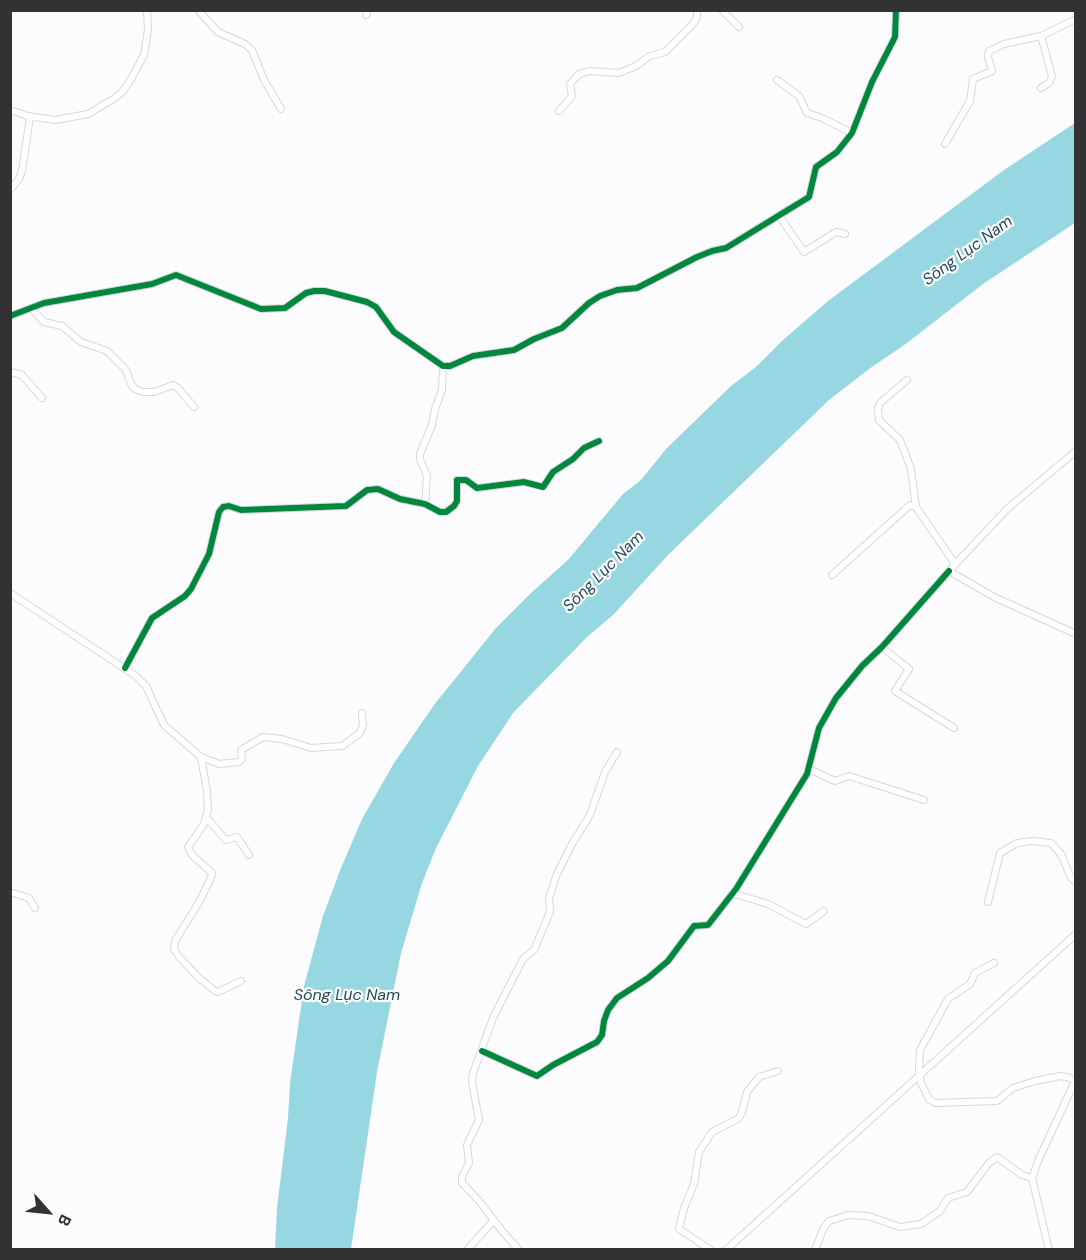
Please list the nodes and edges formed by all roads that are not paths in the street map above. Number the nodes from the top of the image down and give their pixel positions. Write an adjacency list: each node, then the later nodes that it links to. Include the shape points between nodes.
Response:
1 (147, 10): 14 (street, via 144,55 123,91 88,114 55,120)
2 (198, 10): 11 (street, via 218,32 249,46)
3 (698, 10): 13 (street, via 696,21 665,52 619,73 579,74 570,84 571,98)
4 (722, 10): 7 (street)
5 (896, 10): 15 (street, via 895,38)
6 (1076, 19): 8 (street)
7 (739, 27)
8 (1041, 36): 10 (street, via 1052,76); 16 (street, via 989,51 992,71 973,79 970,100)
9 (777, 80): 15 (street, via 799,96 807,113)
10 (1041, 88)
11 (281, 109)
12 (10, 110): 14 (street)
13 (559, 111)
14 (30, 117): 17 (street, via 22,171)
15 (852, 133): 18 (street, via 837,152 816,167 809,197)
16 (945, 144)
17 (10, 190)
18 (780, 217): 19 (street, via 804,252 836,232); 22 (street, via 726,248 697,257 649,283 600,296 562,328 518,348)
19 (844, 234)
20 (32, 309): 21 (street); 22 (street, via 50,302 152,284 176,274 261,309 285,308 306,293 325,291 372,304 394,332); 26 (street, via 44,322 62,326 81,342 107,351 126,370 135,389 154,392 173,385)
21 (10, 316)
22 (443, 366): 29 (street, via 442,390 420,454 427,476)
23 (10, 372): 25 (street, via 22,375)
24 (907, 380): 30 (street, via 883,399 878,415 906,453)
25 (42, 398)
26 (194, 407)
27 (599, 441): 29 (street, via 553,472 543,487 524,482 477,488 459,479 455,484 457,501 450,510 442,512)
28 (1076, 451): 31 (street, via 1007,509)
29 (425, 504): 37 (street, via 371,489 346,506 241,510 223,507 209,554 191,589 152,618)
30 (916, 507): 31 (street); 33 (street, via 910,505)
31 (955, 564): 32 (street)
32 (949, 571): 35 (street, via 994,597); 36 (street)
33 (832, 575)
34 (10, 593): 37 (street)
35 (1076, 634)
36 (882, 646): 39 (street, via 909,669 895,691); 42 (street, via 848,682 827,713 819,728)
37 (124, 668): 41 (street, via 146,686 168,730)
38 (362, 713): 41 (street, via 360,733 342,746 311,748 263,737 243,748 239,762 219,764)
39 (954, 728)
40 (617, 753): 55 (street, via 605,772 585,825 557,874 549,898 550,912 534,950 523,959 506,992 485,1035)
41 (201, 757): 44 (street, via 207,791)
42 (809, 769): 43 (street, via 835,781 849,776); 48 (street)
43 (924, 800)
44 (206, 817): 45 (street, via 226,840 237,837); 54 (street, via 188,847 212,875 174,949 214,991)
45 (249, 855)
46 (1076, 882): 49 (street, via 1051,843 1017,843 1000,853)
47 (10, 892): 50 (street, via 30,898)
48 (732, 893): 51 (street, via 768,904 806,924); 55 (street, via 708,925 694,926 668,961 617,998 600,1038 587,1048 537,1076)
49 (988, 902)
50 (35, 908)
51 (824, 911)
52 (1076, 934): 57 (street)
53 (994, 963): 57 (street, via 975,973 970,984 948,999 920,1050)
54 (241, 981)
55 (482, 1051): 60 (street, via 472,1082 479,1120 467,1145 468,1165 461,1180)
56 (778, 1071): 63 (street, via 759,1077 747,1092 739,1118 712,1132 699,1152 694,1184 679,1229)
57 (920, 1073): 58 (street, via 929,1099 935,1103 997,1101 1013,1088 1035,1082 1060,1076); 64 (street)
58 (1075, 1080): 59 (street)
59 (1032, 1178): 65 (street, via 997,1157 967,1192 948,1198 940,1211 921,1224 900,1227 868,1216 848,1215 829,1221); 66 (street)
60 (494, 1220): 61 (street); 62 (street)
61 (467, 1250)
62 (519, 1250)
63 (711, 1250)
64 (726, 1250)
65 (814, 1250)
66 (1049, 1250)

